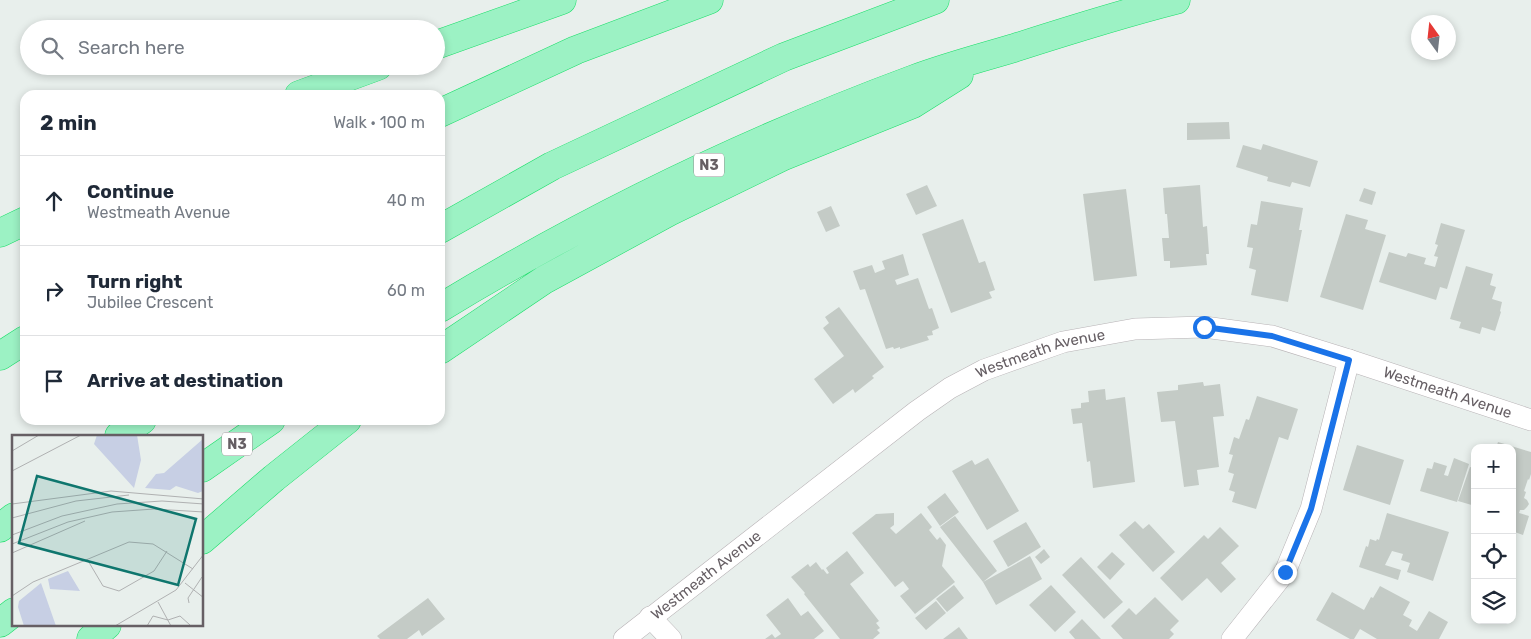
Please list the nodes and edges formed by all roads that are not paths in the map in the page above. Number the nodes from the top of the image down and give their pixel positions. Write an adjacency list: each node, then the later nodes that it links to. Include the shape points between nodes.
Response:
1 (562, 0): 5 (highway)
2 (710, 0): 9 (highway, via 576,50)
3 (935, 0): 11 (highway, via 784,57 552,166)
4 (1176, 0): 6 (highway, N3)
5 (445, 42)
6 (992, 54): 13 (highway, N3, via 915,78 760,140 624,205); 15 (highway, via 913,104 784,156 669,212 544,280)
7 (353, 75): 8 (highway)
8 (313, 90)
9 (445, 111)
10 (20, 223): 12 (highway)
11 (445, 226)
12 (0, 232)
13 (445, 305)
14 (20, 343): 16 (highway)
15 (445, 347)
16 (0, 356)
17 (1349, 360): 18 (street, Westmeath Avenue); 28 (street, Westmeath Avenue, via 1272,336 1204,327 1135,329 1063,342 984,370 917,411); 34 (street, via 1304,527 1285,572)
18 (1531, 420)
19 (135, 425): 22 (highway)
20 (265, 425): 23 (highway, N3)
21 (341, 425): 26 (highway)
22 (120, 435)
23 (204, 467)
24 (12, 519): 25 (highway)
25 (0, 528)
26 (204, 538)
27 (12, 614): 29 (highway)
28 (650, 617): 32 (street, Westmeath Avenue); 33 (street)
29 (0, 623)
30 (106, 626): 31 (highway)
31 (91, 639)
32 (624, 639)
33 (671, 639)
34 (1232, 639)

